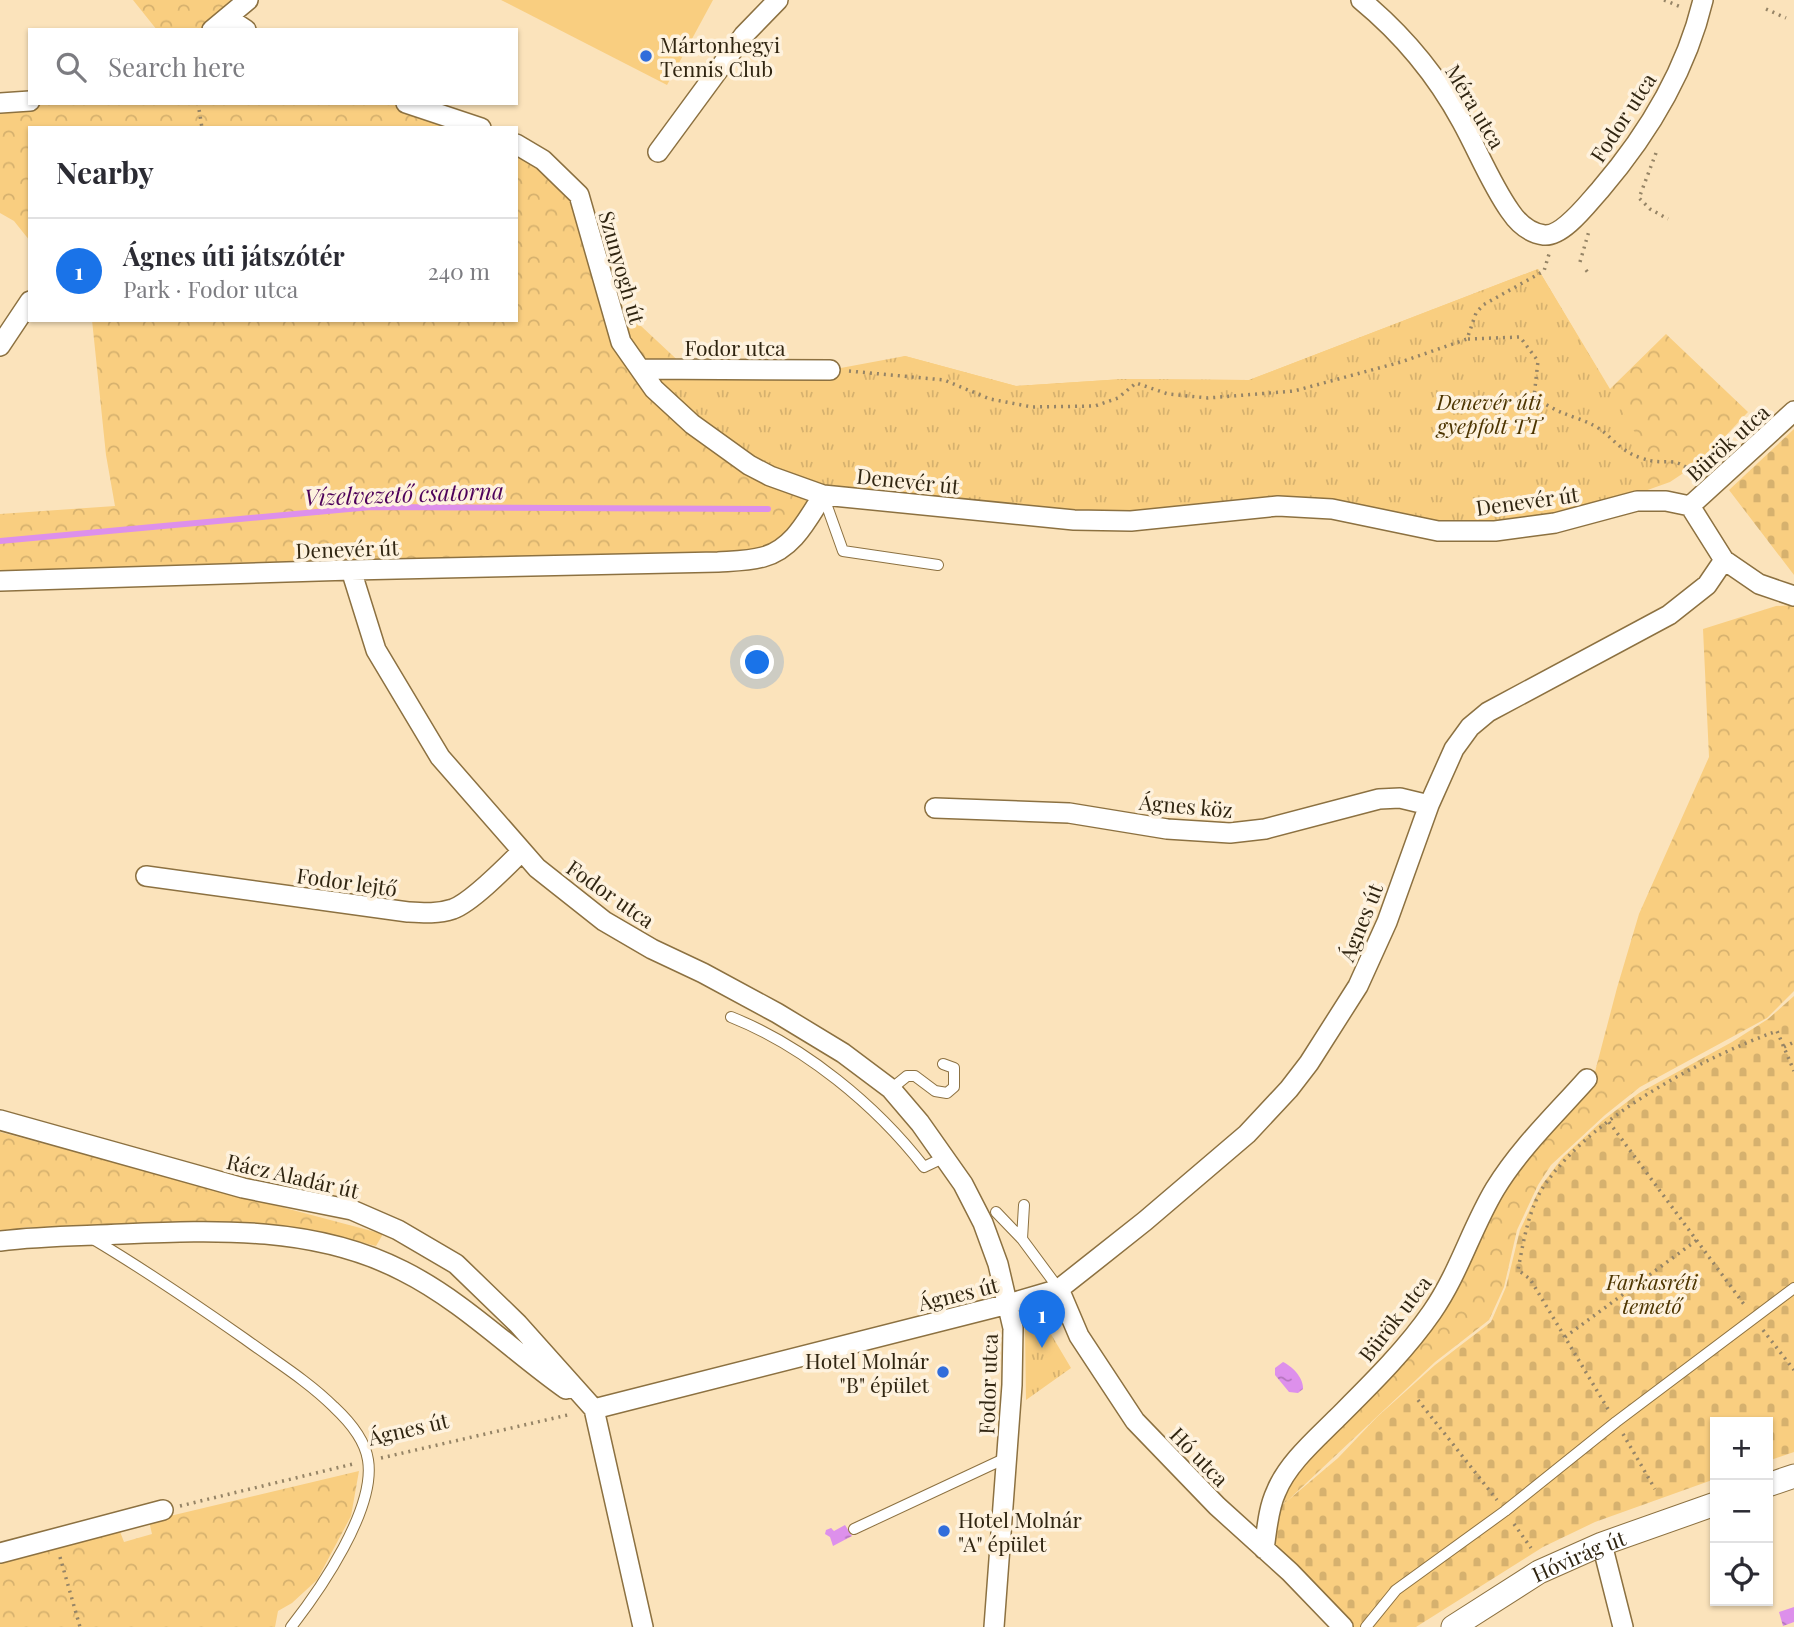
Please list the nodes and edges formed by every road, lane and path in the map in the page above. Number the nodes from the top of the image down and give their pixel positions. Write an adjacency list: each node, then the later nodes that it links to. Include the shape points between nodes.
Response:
1 (248, 0): 6 (street)
2 (778, 0): 18 (street, via 744,35)
3 (1361, 0): 20 (street, Méra utca, via 1397,33 1444,94 1509,209 1525,228)
4 (1703, 0): 20 (street, Fodor utca, via 1675,80 1654,119 1586,206 1564,227)
5 (1766, 9): 7 (path)
6 (228, 18): 8 (street); 9 (street)
7 (1786, 18)
8 (215, 28)
9 (243, 28)
10 (28, 101): 11 (street)
11 (0, 103)
12 (198, 105): 14 (path)
13 (412, 105): 15 (street)
14 (202, 126)
15 (475, 126)
16 (1660, 141): 19 (path, via 1639,198)
17 (518, 145): 26 (street, Szunyogh út, via 543,160 579,195 621,341)
18 (658, 152)
19 (1668, 219)
20 (1546, 236): 24 (path, via 1549,253 1544,271 1483,305)
21 (1586, 270): 22 (path)
22 (1590, 275)
23 (28, 304): 25 (street)
24 (1467, 339): 27 (path, via 1294,391 1208,398 1168,394 1136,383 1118,398 1095,406 1031,407 990,400 944,380); 29 (path, via 1520,337 1538,361 1534,397 1595,425 1619,448 1642,458 1682,463)
25 (0, 346)
26 (640, 369): 27 (street, Fodor utca); 30 (street, Szunyogh út, via 654,389 692,424 749,465)
27 (830, 370)
28 (1794, 411): 29 (street, Bürök utca)
29 (1710, 488): 31 (street, Bürök utca)
30 (823, 495): 31 (street, Denevér út, via 1131,522 1278,506 1332,509 1438,531 1495,531 1555,523 1637,502); 33 (lane, via 843,551); 34 (street, Denevér út, via 784,547 763,557 718,562)
31 (1690, 506): 32 (street)
32 (1724, 560): 36 (street, via 1759,584); 37 (street, Ágnes út, via 1707,585 1669,615 1488,712 1454,749)
33 (938, 565)
34 (351, 570): 35 (street, Denevér út); 39 (street, Fodor utca, via 376,650 440,757)
35 (0, 582)
36 (1794, 596)
37 (1429, 805): 38 (street, Ágnes köz, via 1379,799 1265,829 1230,833 1069,813); 58 (street, Ágnes út, via 1387,922 1358,986 1309,1063 1247,1134)
38 (935, 808)
39 (522, 850): 40 (street, Fodor lejtő, via 456,908 433,913); 47 (street, Fodor utca, via 537,868 604,921 777,1013 843,1053)
40 (146, 876)
41 (731, 1017): 50 (lane, via 790,1049 856,1094 924,1167)
42 (1794, 1042): 43 (path)
43 (1784, 1048): 45 (path); 49 (path, via 1777,1031 1750,1041 1668,1081)
44 (943, 1064): 47 (lane, via 954,1068 954,1087 947,1093 935,1091 915,1076 907,1076)
45 (1794, 1072)
46 (1587, 1079): 78 (street, Bürök utca, via 1515,1158 1431,1313 1382,1373 1290,1469 1276,1490)
47 (891, 1090): 50 (street, Fodor utca)
48 (0, 1120): 64 (street, Rácz Aladár út, via 243,1188 352,1210 398,1230 456,1264 518,1324)
49 (1608, 1121): 55 (path); 61 (path, via 1548,1180 1527,1224 1518,1270 1530,1279)
50 (946, 1157): 59 (street, Fodor utca, via 983,1223)
51 (1024, 1205): 54 (lane)
52 (996, 1212): 54 (lane)
53 (87, 1236): 56 (street); 64 (street, via 276,1234 373,1256 444,1297); 67 (lane, via 147,1271 306,1382 358,1435)
54 (1022, 1239): 58 (lane)
55 (1697, 1240): 60 (path); 61 (path)
56 (0, 1241)
57 (1794, 1288): 60 (lane)
58 (1059, 1289): 59 (street, Ágnes út); 78 (street, Hó utca, via 1079,1335 1135,1421)
59 (1008, 1304): 64 (street, Ágnes út); 66 (street, Fodor utca, via 1013,1328)
60 (1755, 1318): 62 (path); 65 (lane)
61 (1565, 1337): 65 (path)
62 (1794, 1370)
63 (1418, 1400): 73 (path)
64 (594, 1409): 67 (path, Ágnes út); 82 (street, Rácz Aladár út)
65 (1616, 1422): 70 (path); 73 (lane)
66 (1006, 1458): 74 (lane); 83 (street, Fodor utca)
67 (368, 1461): 72 (path, Ágnes út); 81 (lane, via 365,1492 349,1538)
68 (1794, 1476): 69 (street)
69 (1773, 1483)
70 (1655, 1489)
71 (1710, 1506): 76 (street, Hóvirág út)
72 (163, 1510): 75 (street)
73 (1505, 1511): 77 (path); 85 (lane, via 1396,1590)
74 (854, 1529)
75 (55, 1538): 79 (street); 80 (path)
76 (1602, 1545): 86 (street, Hóvirág út, via 1539,1572); 87 (street)
77 (1531, 1548)
78 (1264, 1549): 84 (street, Hó utca)
79 (0, 1553)
80 (80, 1627)
81 (291, 1627)
82 (643, 1627)
83 (994, 1627)
84 (1343, 1627)
85 (1366, 1627)
86 (1453, 1627)
87 (1623, 1627)

